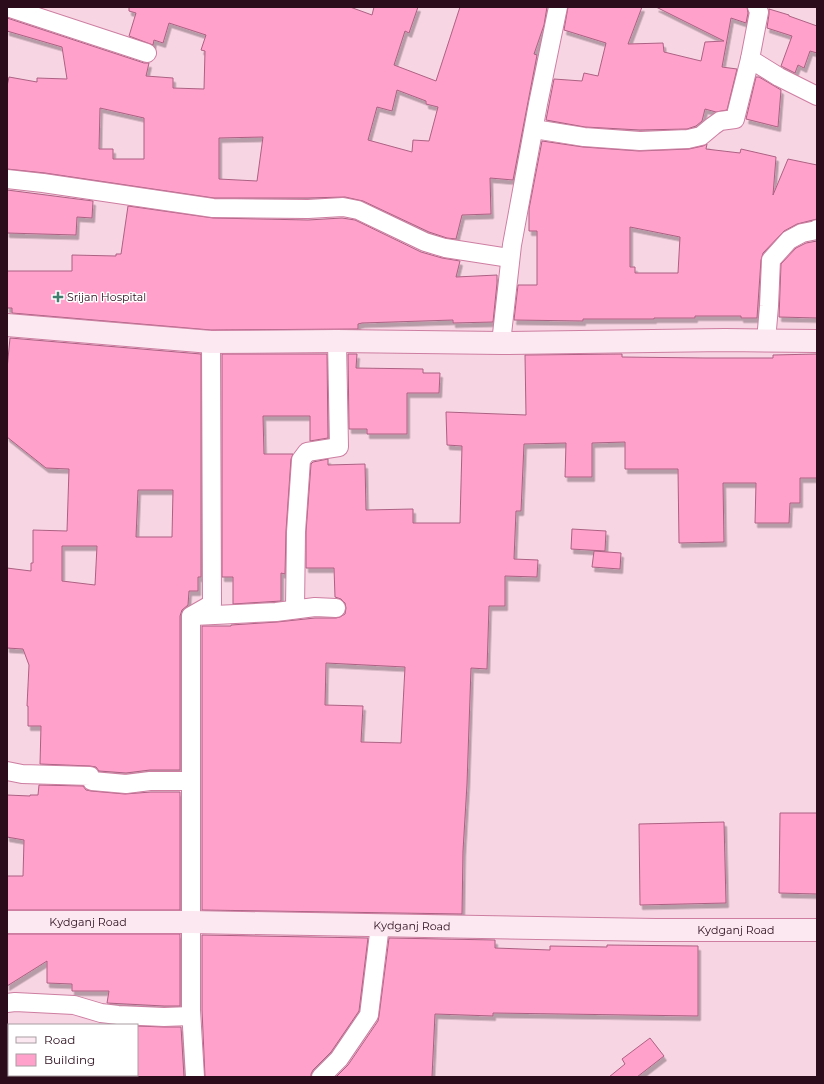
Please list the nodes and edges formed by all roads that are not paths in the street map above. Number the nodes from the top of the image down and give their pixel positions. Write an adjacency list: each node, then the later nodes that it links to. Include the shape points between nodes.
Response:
1 (7, 7): 4 (street)
2 (558, 7): 7 (street)
3 (757, 7): 5 (street, via 759,12)
4 (148, 53)
5 (750, 59): 6 (street); 7 (street, via 735,119 720,121 701,136 640,141 584,138)
6 (817, 96)
7 (534, 129): 10 (street)
8 (7, 179): 10 (street, via 213,208 308,210 343,207 358,210 438,246)
9 (817, 230): 12 (street, via 802,233 789,240 771,260)
10 (510, 258): 16 (street)
11 (7, 325): 15 (street)
12 (766, 340): 14 (street); 16 (street)
13 (337, 341): 15 (street); 16 (street); 18 (street, via 339,447 307,452 301,460 296,532)
14 (817, 341)
15 (211, 342): 19 (street, via 212,604)
16 (501, 343)
17 (336, 608): 18 (street, via 315,607)
18 (295, 610): 19 (street)
19 (192, 616): 21 (street)
20 (7, 771): 21 (street, via 22,774 90,776 92,781 126,784 150,781)
21 (191, 782): 23 (street)
22 (7, 922): 23 (street, Kydganj Road)
23 (190, 922): 24 (street, Kydganj Road); 27 (street)
24 (380, 925): 25 (street, Kydganj Road); 29 (street, via 369,1015 339,1059)
25 (817, 930)
26 (7, 1003): 27 (street, via 74,1005 118,1015)
27 (191, 1016): 28 (street)
28 (195, 1077)
29 (320, 1077)

